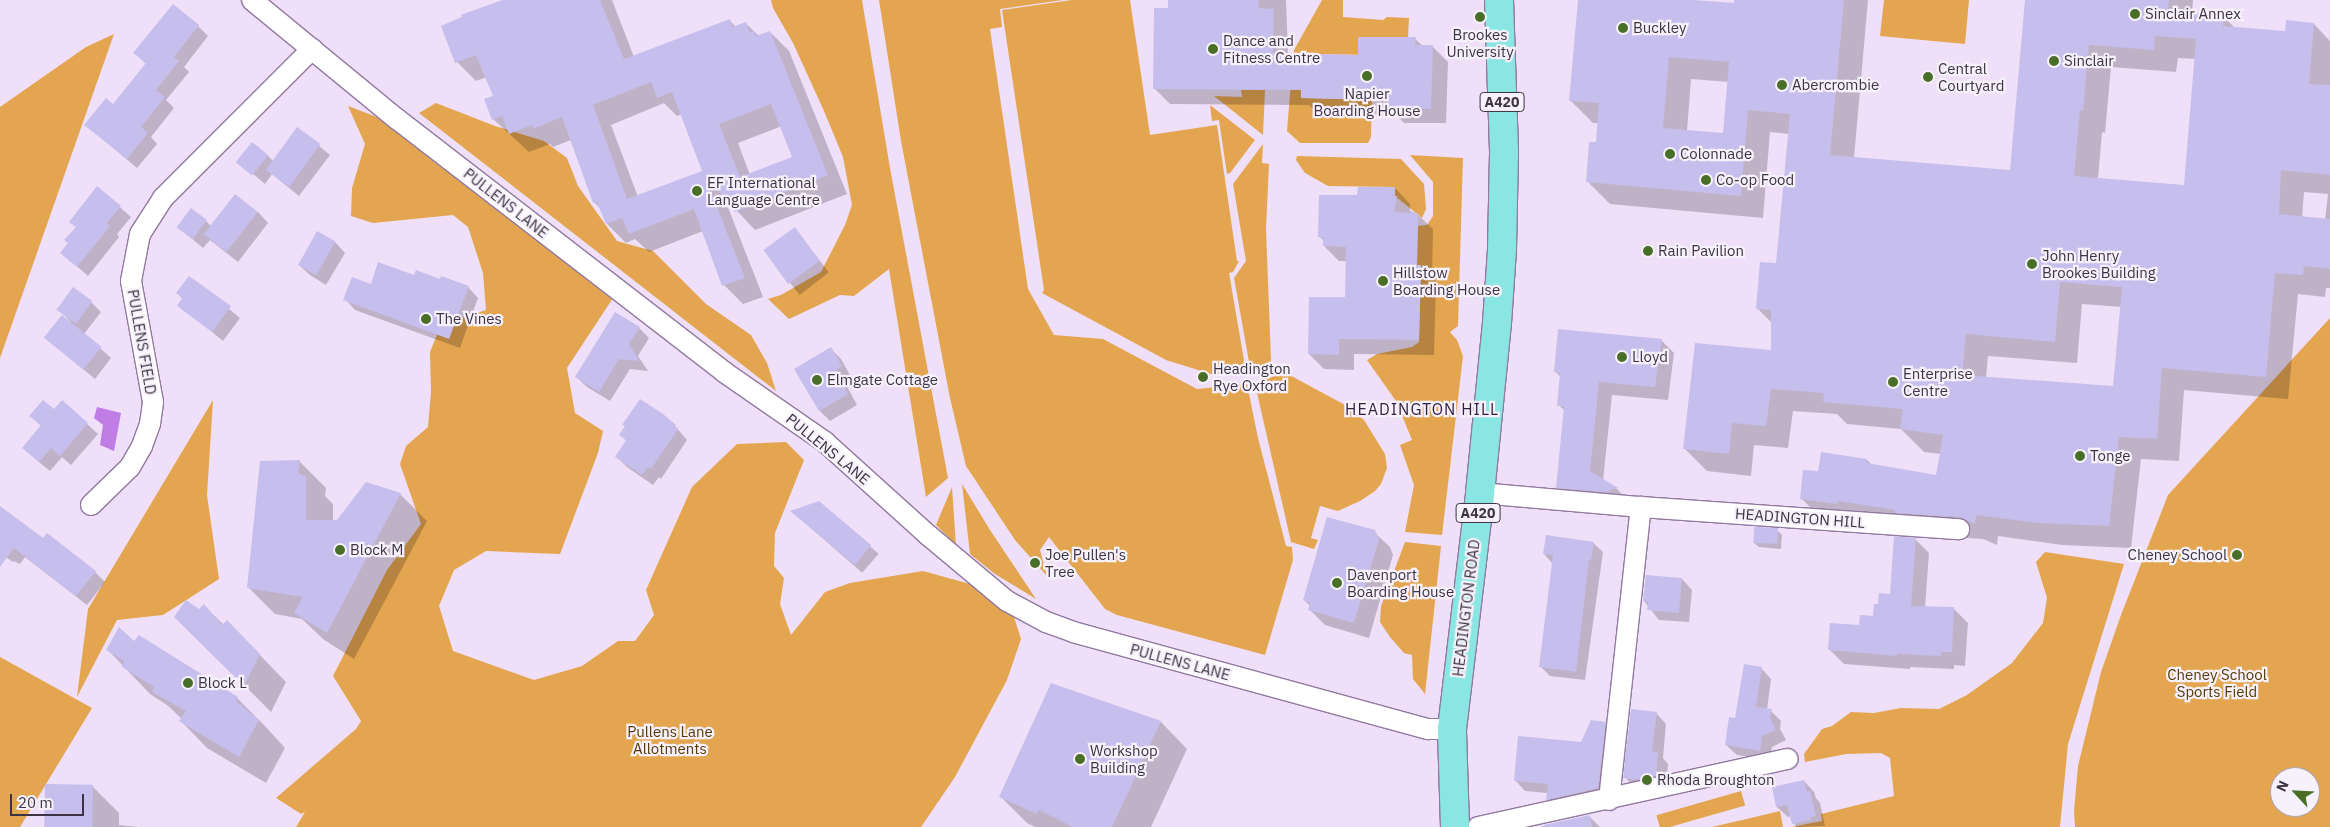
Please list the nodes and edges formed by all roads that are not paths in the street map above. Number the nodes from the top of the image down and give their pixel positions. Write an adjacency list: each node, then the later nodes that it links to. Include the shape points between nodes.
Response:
1 (252, 0): 3 (street, PULLENS LANE)
2 (1499, 0): 4 (main road, HEADINGTON ROAD / A420, via 1503,222 1498,323)
3 (312, 49): 5 (street, PULLENS FIELD, via 163,198 140,234 131,281 153,402 150,424 130,466); 8 (street, PULLENS LANE, via 397,119 724,372 825,442 956,560 1008,601 1046,622 1073,632 1428,729)
4 (1480, 493): 6 (street, HEADINGTON HILL); 8 (main road, HEADINGTON ROAD / A420)
5 (91, 505)
6 (1641, 507): 7 (street, HEADINGTON HILL); 10 (street)
7 (1959, 530)
8 (1452, 729): 11 (main road, HEADINGTON ROAD / A420)
9 (1788, 759): 10 (street)
10 (1609, 800): 12 (street)
11 (1455, 827)
12 (1478, 827)

